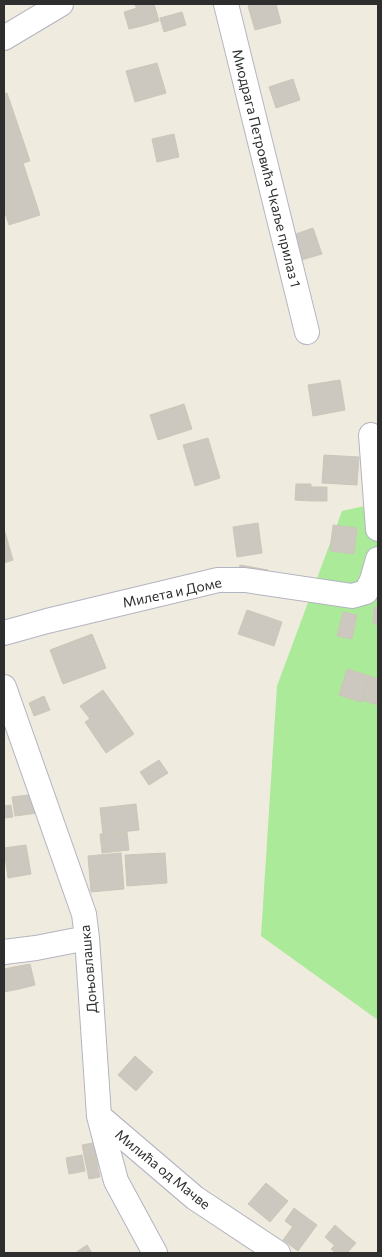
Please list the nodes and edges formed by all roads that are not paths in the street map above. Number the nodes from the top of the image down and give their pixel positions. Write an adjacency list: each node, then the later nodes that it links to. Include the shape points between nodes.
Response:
1 (61, 4): 3 (street)
2 (226, 4): 4 (street, Миодрага Петровића Чкаље прилаз 1)
3 (4, 38)
4 (307, 332)
5 (371, 435): 6 (street)
6 (378, 529)
7 (378, 559): 8 (street, Милета и Доме, via 366,592 352,596 245,580 218,580)
8 (4, 633)
9 (4, 688): 10 (street, Доњовлашка, via 84,914)
10 (87, 938): 11 (street); 12 (street, Доњовлашка)
11 (4, 952)
12 (99, 1116): 13 (street, Доњовлашка, via 116,1181); 14 (street, Милића од Мачве, via 194,1198)
13 (155, 1253)
14 (278, 1253)

